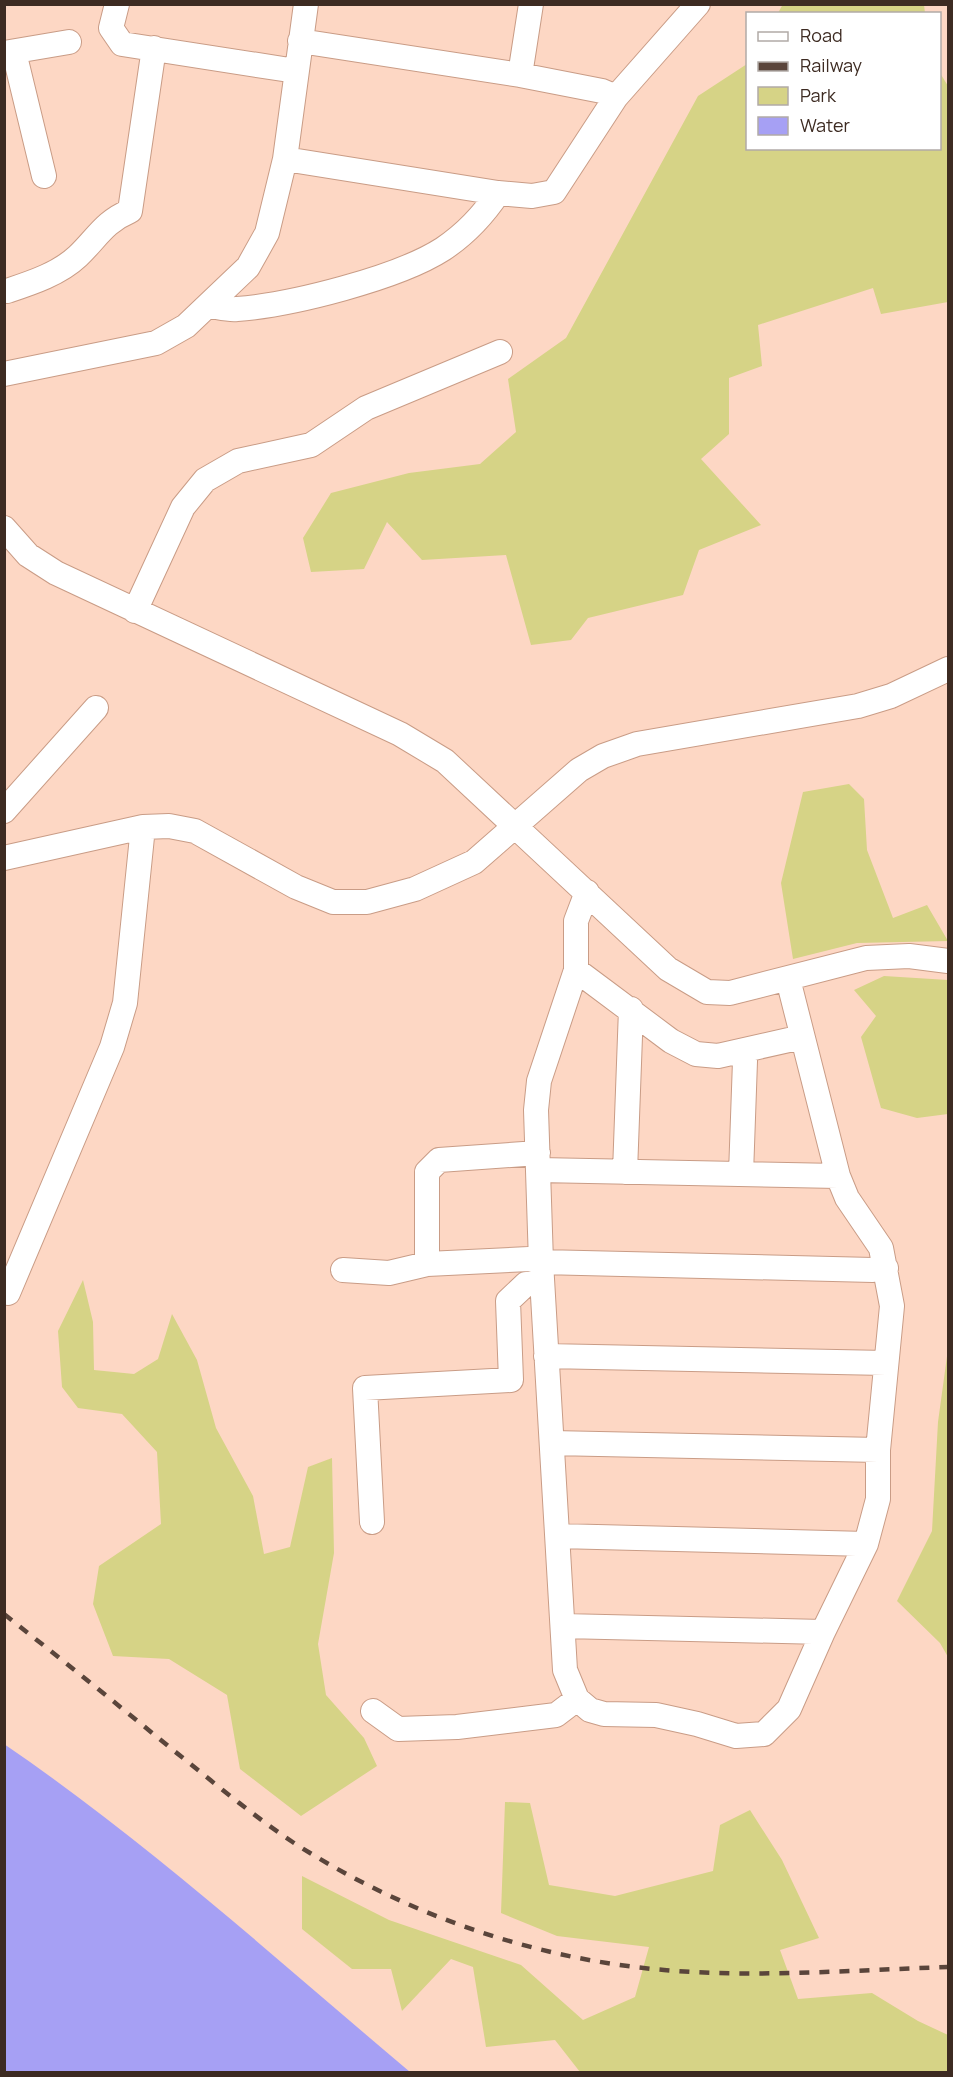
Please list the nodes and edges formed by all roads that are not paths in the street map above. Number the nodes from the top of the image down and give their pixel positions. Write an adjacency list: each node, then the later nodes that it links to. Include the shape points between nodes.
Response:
1 (117, 4): 7 (street, via 111,28 122,44)
2 (306, 4): 5 (street)
3 (531, 4): 10 (street)
4 (698, 4): 11 (street)
5 (300, 41): 9 (street); 10 (street)
6 (69, 42): 8 (street)
7 (154, 48): 9 (street); 15 (street, via 130,211 113,218 77,257 45,277)
8 (9, 52): 13 (street)
9 (296, 71): 12 (street)
10 (520, 75): 11 (street)
11 (616, 97): 14 (street, via 554,192 532,196)
12 (285, 159): 14 (street); 16 (street, via 267,233 248,267)
13 (44, 176)
14 (498, 193): 16 (street, via 485,212 443,249 393,272 256,307)
15 (7, 291)
16 (210, 306): 18 (street, via 156,343)
17 (500, 352): 20 (street, via 366,408 311,445 238,461 205,480 183,507)
18 (4, 374)
19 (4, 528): 20 (street, via 28,555 56,573)
20 (135, 611): 24 (street, via 400,734 445,761)
21 (948, 669): 24 (street, via 891,696 858,706 637,744 603,756 579,770)
22 (96, 708): 23 (street)
23 (4, 811)
24 (518, 826): 25 (street, via 474,862 415,889 367,902 333,902 296,887 195,831); 27 (street)
25 (143, 827): 26 (street); 42 (street, via 125,1003 112,1047)
26 (4, 858)
27 (587, 892): 29 (street, via 576,921); 30 (street, via 668,969 707,992 730,993)
28 (948, 961): 30 (street, via 909,956 866,958)
29 (576, 970): 31 (street); 34 (street, via 539,1081)
30 (788, 979): 32 (street)
31 (631, 1009): 33 (street, via 671,1041 696,1054 718,1056); 35 (street)
32 (802, 1037): 33 (street); 37 (street)
33 (742, 1051): 36 (street, via 745,1061)
34 (539, 1162): 35 (street); 38 (street, via 439,1160 427,1172); 41 (street)
35 (625, 1172): 36 (street)
36 (741, 1174): 37 (street)
37 (838, 1176): 39 (street, via 847,1198 882,1248)
38 (427, 1264): 40 (street, via 389,1273); 41 (street, via 529,1259)
39 (886, 1268): 41 (street); 44 (street, via 892,1306)
40 (343, 1270)
41 (542, 1273): 43 (street); 47 (street, via 508,1301 511,1380 365,1388)
42 (8, 1293)
43 (546, 1356): 44 (street); 45 (street)
44 (886, 1363): 46 (street)
45 (552, 1443): 46 (street); 48 (street)
46 (878, 1450): 49 (street, via 878,1499)
47 (372, 1522)
48 (558, 1536): 49 (street); 50 (street)
49 (866, 1544): 51 (street)
50 (563, 1626): 51 (street); 52 (street, via 565,1670)
51 (823, 1632): 52 (street, via 789,1710 764,1734 736,1736 656,1716 604,1714 590,1710)
52 (577, 1699): 53 (street, via 556,1715 458,1727 398,1729)
53 (373, 1712)

